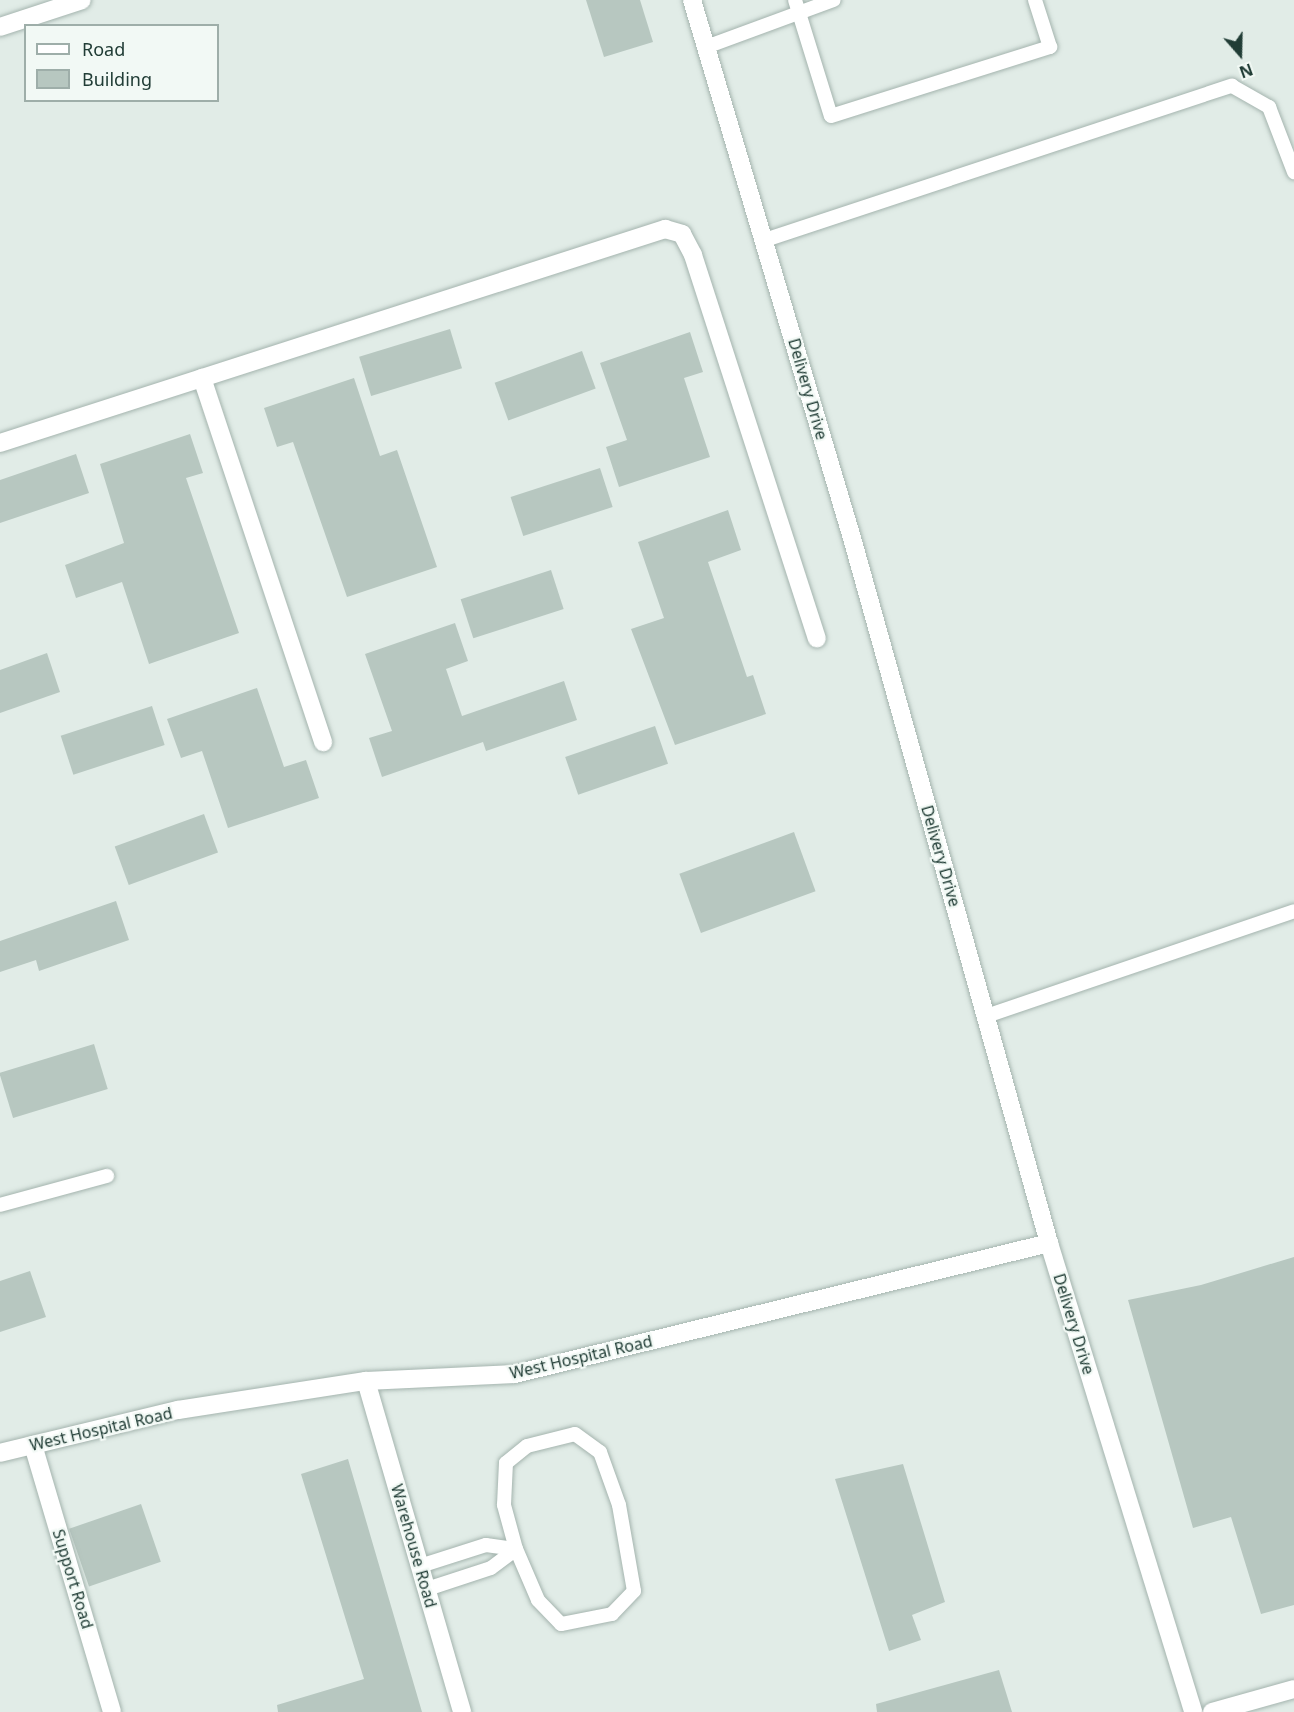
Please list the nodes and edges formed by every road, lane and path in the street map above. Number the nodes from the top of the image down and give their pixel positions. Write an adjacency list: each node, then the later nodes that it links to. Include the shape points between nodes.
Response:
1 (82, 0): 6 (street)
2 (692, 0): 7 (street, Delivery Drive)
3 (834, 0): 5 (lane)
4 (1035, 0): 5 (lane, via 1050,47 831,116)
5 (797, 6): 7 (lane)
6 (0, 27)
7 (706, 47): 9 (street, Delivery Drive)
8 (1294, 172): 9 (lane, via 1269,107 1232,86)
9 (765, 240): 15 (street, Delivery Drive)
10 (202, 378): 11 (street); 12 (street, via 665,229 681,234 693,255); 13 (street)
11 (0, 443)
12 (817, 638)
13 (323, 742)
14 (1294, 911): 15 (lane)
15 (986, 1016): 18 (street, Delivery Drive)
16 (107, 1176): 17 (lane)
17 (0, 1204)
18 (1049, 1243): 19 (street, West Hospital Road, via 515,1374); 28 (street, Delivery Drive)
19 (366, 1381): 20 (street, West Hospital Road, via 177,1410); 23 (street, Warehouse Road)
20 (33, 1445): 21 (street, West Hospital Road); 26 (street, Support Road)
21 (0, 1453)
22 (516, 1549): 22 (lane, via 504,1504 506,1463 527,1446 575,1434 600,1452 619,1505 634,1591 612,1614 561,1624 538,1600); 23 (lane, via 486,1545); 24 (lane, via 491,1568)
23 (420, 1566): 24 (street, Warehouse Road)
24 (427, 1589): 27 (street, Warehouse Road)
25 (1294, 1689): 29 (street)
26 (112, 1712)
27 (462, 1712)
28 (1193, 1712)
29 (1212, 1712)

